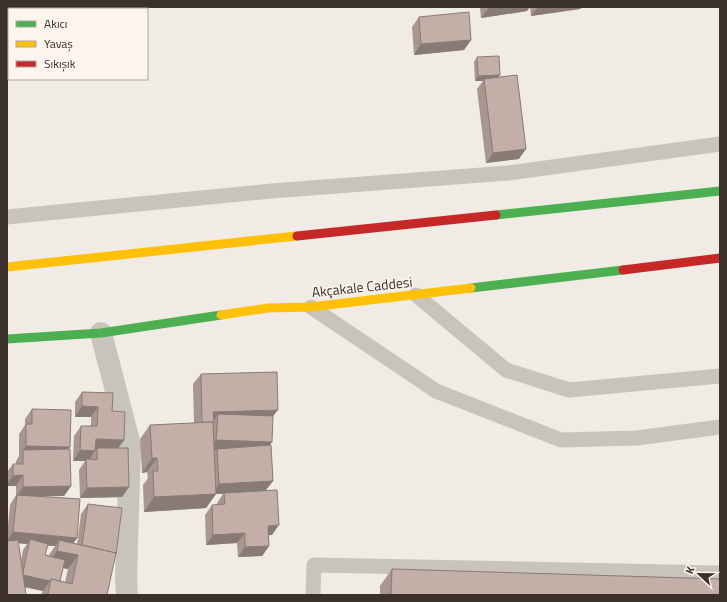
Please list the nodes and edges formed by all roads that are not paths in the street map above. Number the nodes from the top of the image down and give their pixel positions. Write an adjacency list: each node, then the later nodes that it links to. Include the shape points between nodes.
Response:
1 (720, 144): 3 (lane, via 508,173 271,191)
2 (720, 191): 5 (main road)
3 (7, 217)
4 (720, 258): 6 (main road, Akçakale Caddesi)
5 (7, 267)
6 (416, 296): 7 (main road, Akçakale Caddesi); 10 (lane, via 506,370 569,390)
7 (311, 306): 8 (main road, Akçakale Caddesi, via 268,308); 11 (lane, via 436,391 561,440 637,438)
8 (101, 333): 9 (main road, Akçakale Caddesi); 13 (street, via 130,445)
9 (7, 339)
10 (720, 376)
11 (720, 427)
12 (720, 573): 14 (lane, via 314,565)
13 (127, 595)
14 (313, 595)

